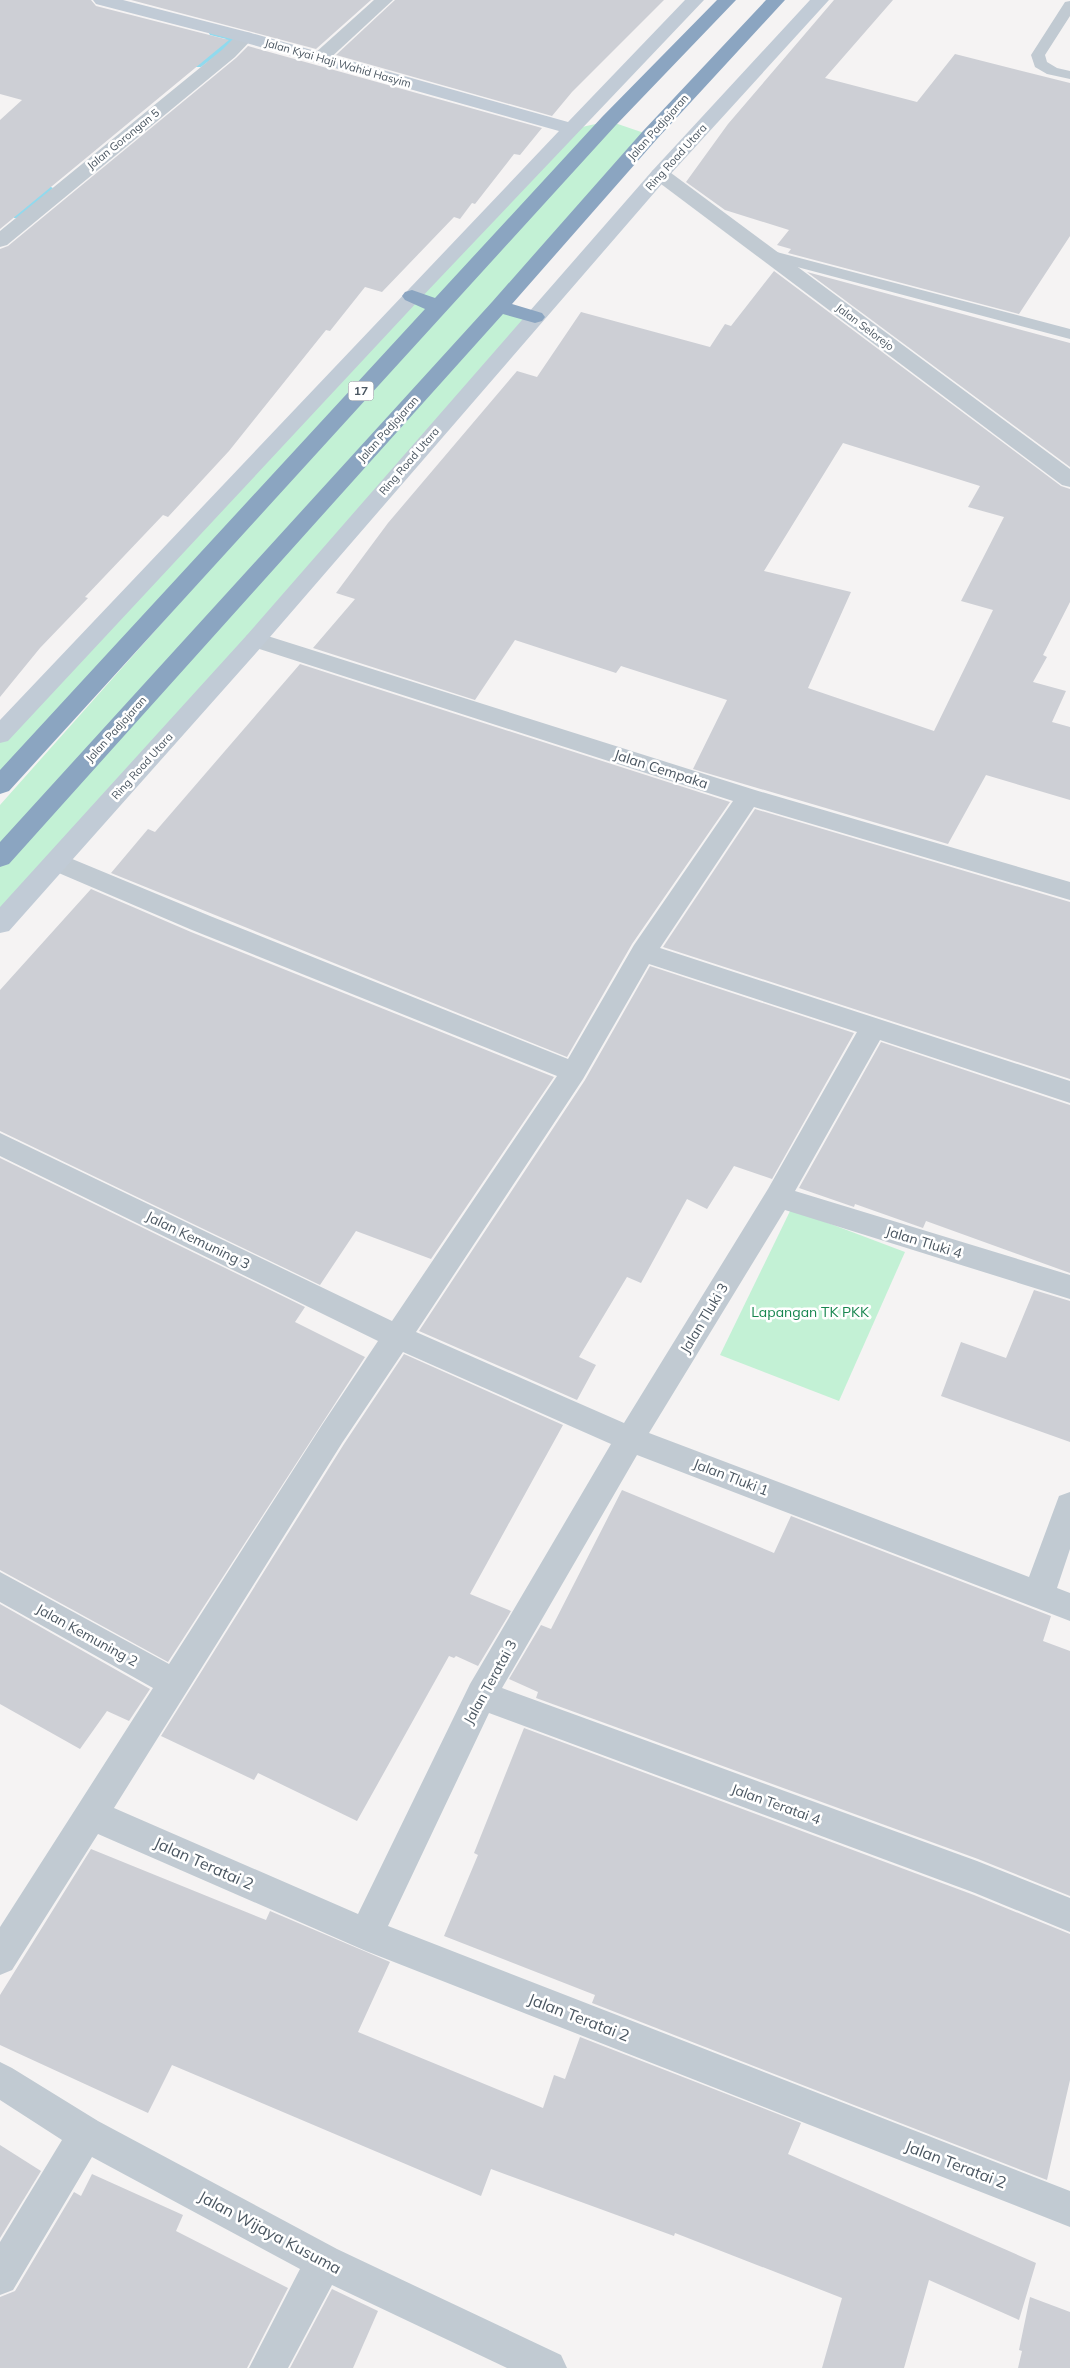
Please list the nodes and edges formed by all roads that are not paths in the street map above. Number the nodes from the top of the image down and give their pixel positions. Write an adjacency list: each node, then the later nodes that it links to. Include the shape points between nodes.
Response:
1 (102, 0): 9 (street, Jalan Kyai Haji Wahid Hasyim)
2 (384, 0): 10 (street)
3 (695, 0): 12 (street)
4 (727, 0): 18 (highway, 17, via 608,121)
5 (776, 0): 17 (highway, Jalan Padjajaran, via 650,135)
6 (820, 0): 13 (street, Ring Road Utara)
7 (1070, 5): 8 (lane)
8 (1064, 25): 11 (lane, via 1038,55 1040,64)
9 (246, 37): 10 (street, Jalan Kyai Haji Wahid Hasyim); 14 (street, Jalan Gorongan 5, via 229,54)
10 (320, 58): 12 (street, Jalan Kyai Haji Wahid Hasyim)
11 (1070, 75)
12 (573, 129): 16 (street)
13 (660, 174): 15 (street, Jalan Selorejo); 19 (street, Ring Road Utara)
14 (4, 233)
15 (769, 255): 20 (lane); 21 (street, Jalan Selorejo)
16 (412, 296): 18 (highway); 23 (street)
17 (499, 306): 19 (highway); 26 (highway, Jalan Padjajaran)
18 (438, 307): 24 (highway, 17)
19 (535, 317): 22 (street, Ring Road Utara)
20 (1070, 334)
21 (1070, 480)
22 (255, 640): 25 (street, Jalan Cempaka); 27 (street, Ring Road Utara)
23 (0, 735)
24 (0, 785)
25 (748, 797): 28 (street, Jalan Cempaka); 30 (street)
26 (0, 858)
27 (56, 862): 29 (street, Ring Road Utara); 32 (street)
28 (1070, 890)
29 (0, 924)
30 (643, 952): 31 (street); 32 (street)
31 (874, 1028): 33 (street); 35 (street, Jalan Tluki 3)
32 (574, 1072): 37 (street)
33 (1070, 1092)
34 (0, 1144): 37 (street, Jalan Kemuning 3)
35 (778, 1197): 36 (street, Jalan Tluki 4); 38 (street, Jalan Tluki 3)
36 (1070, 1287)
37 (396, 1336): 38 (street, Jalan Tluki 1); 43 (street)
38 (630, 1439): 41 (street, Jalan Tluki 1); 44 (street, Jalan Teratai 3)
39 (1070, 1505): 41 (street)
40 (0, 1586): 43 (street, Jalan Kemuning 2)
41 (1039, 1594): 42 (street, Jalan Tluki 1)
42 (1070, 1607)
43 (175, 1684): 45 (street)
44 (481, 1695): 46 (street, Jalan Teratai 4, via 968,1874); 47 (street, Jalan Teratai 3)
45 (92, 1814): 47 (street, Jalan Teratai 2); 48 (street)
46 (1070, 1915)
47 (366, 1934): 51 (street, Jalan Teratai 2)
48 (0, 1958)
49 (0, 2080): 50 (street, Jalan Wijaya Kusuma)
50 (85, 2134): 52 (street, Jalan Wijaya Kusuma); 53 (street)
51 (1070, 2209)
52 (324, 2262): 54 (street); 55 (street, Jalan Wijaya Kusuma)
53 (0, 2276)
54 (268, 2368)
55 (548, 2368)

